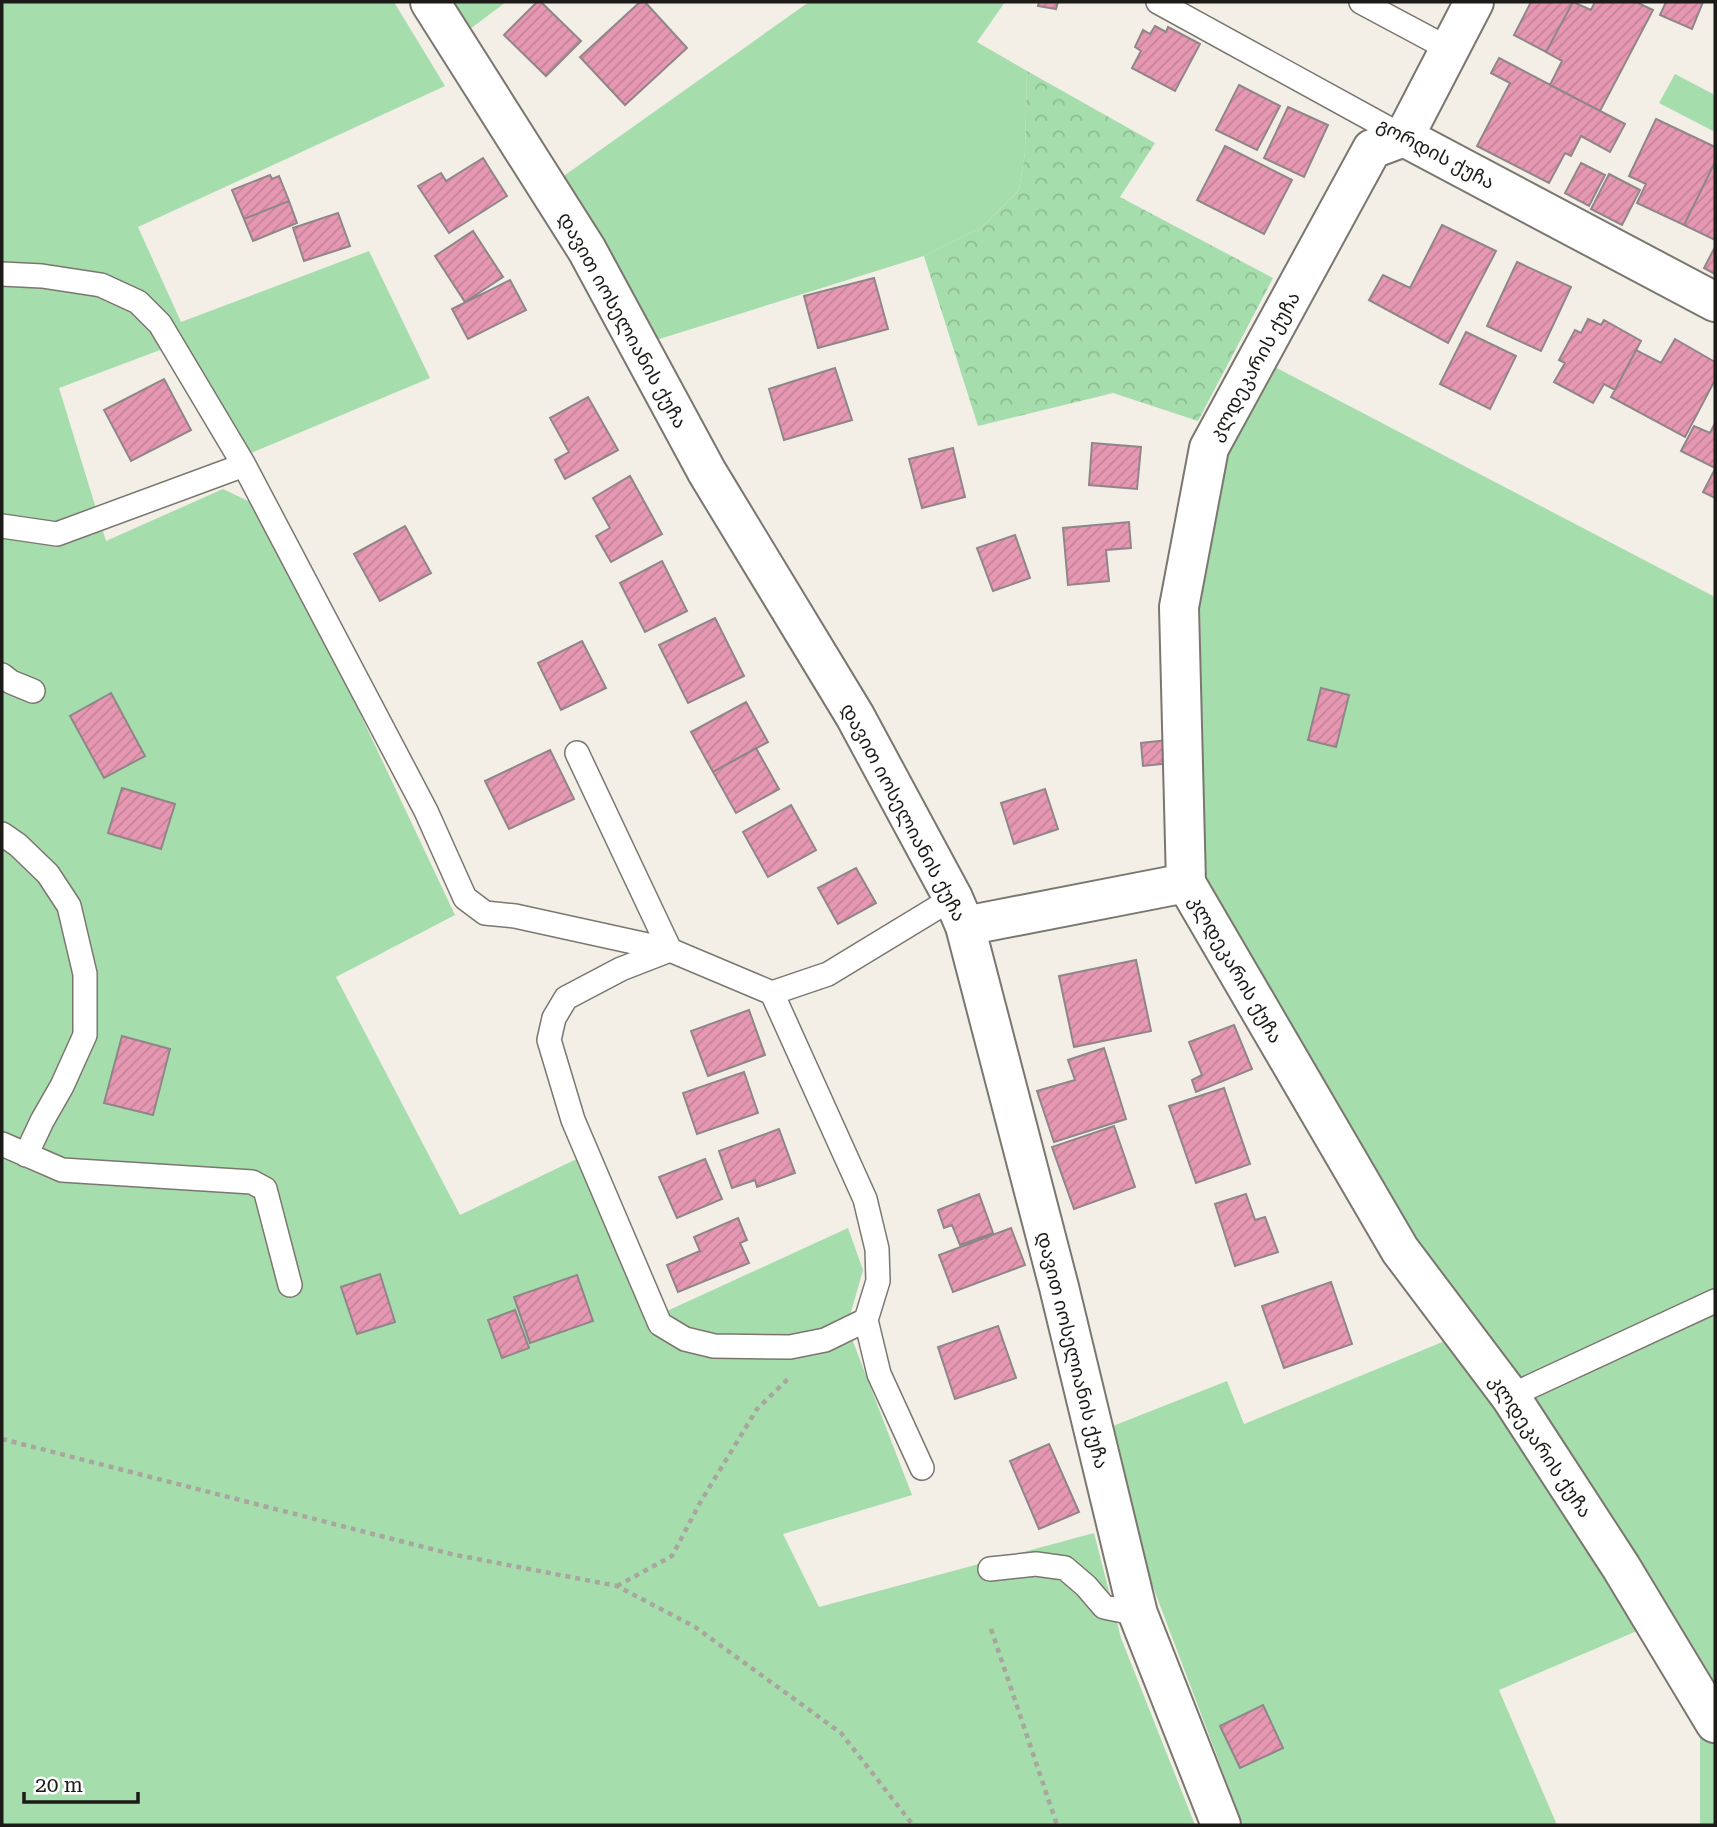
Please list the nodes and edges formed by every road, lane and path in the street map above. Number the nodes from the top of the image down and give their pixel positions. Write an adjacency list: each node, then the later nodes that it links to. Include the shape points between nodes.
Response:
1 (430, 2): 16 (street, დავით იოსელიანის ქუჩა, via 587,250 707,472 855,716)
2 (1158, 2): 6 (lane, გორდის ქუჩა)
3 (1361, 2): 5 (lane)
4 (1474, 2): 5 (street)
5 (1449, 48): 6 (street)
6 (1404, 137): 8 (street, გორდის ქუჩა); 15 (street, კლდეკარის ქუჩა, via 1372,149 1209,448 1179,607)
7 (2, 274): 9 (lane, via 101,285 138,302 160,324)
8 (1715, 302)
9 (244, 465): 10 (lane, via 57,534); 17 (lane, via 426,811 465,898 485,913)
10 (2, 526)
11 (2, 675): 12 (lane)
12 (33, 691)
13 (577, 752): 17 (lane)
14 (2, 834): 20 (lane, via 48,874 69,906 85,974 85,1035)
15 (1186, 883): 16 (street); 25 (street, კლდეკარის ქუჩა, via 1400,1250)
16 (959, 912): 18 (lane, via 828,974); 30 (street, დავით იოსელიანის ქუჩა, via 1059,1287)
17 (670, 950): 18 (lane); 24 (lane, via 566,998 554,1018 549,1040 573,1120 660,1324 685,1339 714,1346 790,1346)
18 (772, 993): 23 (lane, via 864,1199 878,1259 878,1281)
19 (2, 1144): 20 (lane)
20 (26, 1155): 21 (lane, via 62,1170 252,1182 265,1189)
21 (290, 1286)
22 (1715, 1301): 25 (lane)
23 (866, 1320): 24 (lane); 27 (lane, via 879,1374)
24 (825, 1340): 29 (path, via 757,1409 672,1556)
25 (1510, 1396): 32 (street, კლდეკარის ქუჩა)
26 (2, 1439): 29 (path, via 450,1554)
27 (922, 1468)
28 (990, 1569): 30 (lane, via 1036,1564 1065,1568 1104,1607)
29 (617, 1586): 33 (path, via 695,1628 841,1733)
30 (1138, 1614): 35 (street, დავით იოსელიანის ქუჩა)
31 (991, 1629): 34 (path)
32 (1715, 1723)
33 (913, 1825)
34 (1057, 1825)
35 (1221, 1825)

